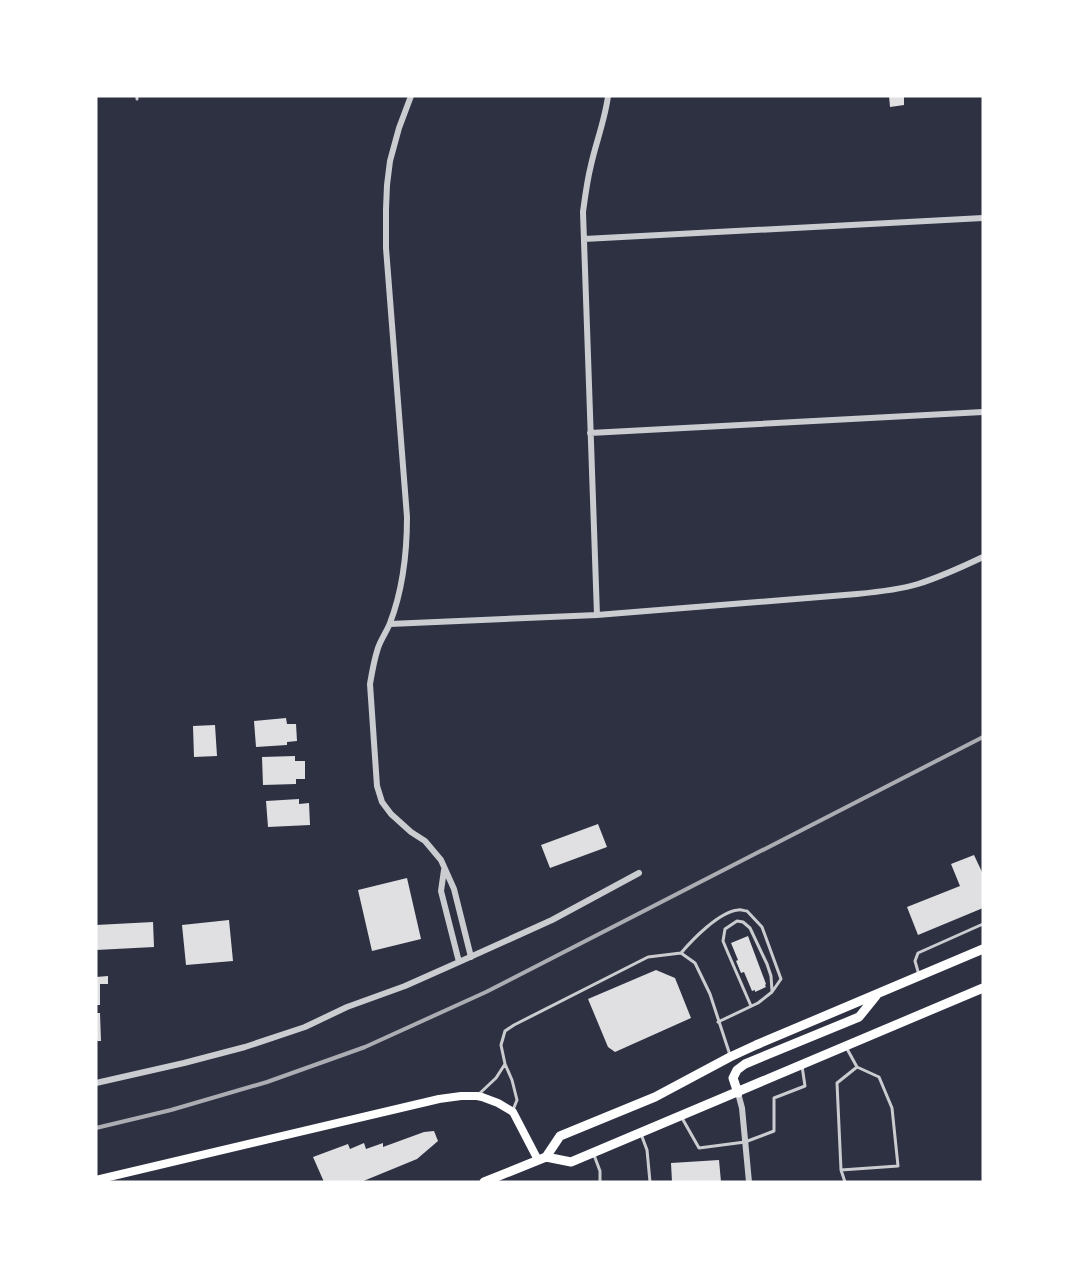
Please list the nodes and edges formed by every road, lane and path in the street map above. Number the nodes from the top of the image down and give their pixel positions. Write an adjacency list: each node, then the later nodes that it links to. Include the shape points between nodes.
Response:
1 (411, 96): 9 (street, via 390,161 387,185 386,248 407,517 400,588)
2 (608, 96): 4 (street, via 586,190)
3 (983, 218): 4 (street)
4 (584, 239): 6 (street)
5 (983, 412): 6 (street)
6 (590, 433): 8 (street)
7 (983, 557): 8 (street, via 918,584 887,591)
8 (597, 615): 9 (street)
9 (390, 624): 10 (street, via 378,647 370,684 377,786 391,814 425,841)
10 (445, 869): 15 (street); 16 (street, via 441,891)
11 (639, 873): 15 (street, via 552,920)
12 (983, 924): 17 (lane, via 918,954 915,961)
13 (983, 950): 17 (main road)
14 (681, 953): 19 (lane, via 713,922 737,910 747,911 762,927 781,979); 22 (lane, via 695,963); 25 (lane, via 648,957 514,1025 505,1031 501,1045)
15 (471, 957): 16 (street)
16 (459, 962): 28 (street, via 305,1027 244,1047)
17 (920, 976): 20 (main road)
18 (983, 988): 23 (main road)
19 (772, 992): 21 (lane); 21 (lane, via 767,964 750,928 737,921 725,929 723,941)
20 (878, 994): 24 (main road); 29 (main road, via 859,1017 745,1064 733,1078)
21 (751, 1006): 22 (lane)
22 (718, 1022): 24 (lane)
23 (846, 1047): 26 (main road); 27 (lane)
24 (730, 1057): 36 (main road, via 655,1097 560,1136)
25 (505, 1064): 30 (lane); 31 (lane, via 517,1100)
26 (802, 1066): 29 (main road); 34 (lane, via 805,1086 774,1098 774,1131)
27 (857, 1067): 37 (lane, via 837,1083); 37 (lane, via 879,1077 892,1108 898,1166)
28 (96, 1083)
29 (738, 1093): 32 (main road); 34 (street)
30 (477, 1096): 31 (main road); 38 (main road, via 439,1099)
31 (513, 1112): 36 (main road)
32 (682, 1117): 33 (main road); 34 (lane, via 699,1148)
33 (641, 1134): 35 (main road); 41 (lane)
34 (745, 1142): 42 (street)
35 (594, 1154): 36 (main road, via 572,1162); 40 (lane)
36 (542, 1159): 39 (main road)
37 (842, 1170): 43 (lane)
38 (96, 1180)
39 (485, 1182)
40 (600, 1182)
41 (650, 1182)
42 (748, 1182)
43 (845, 1182)

